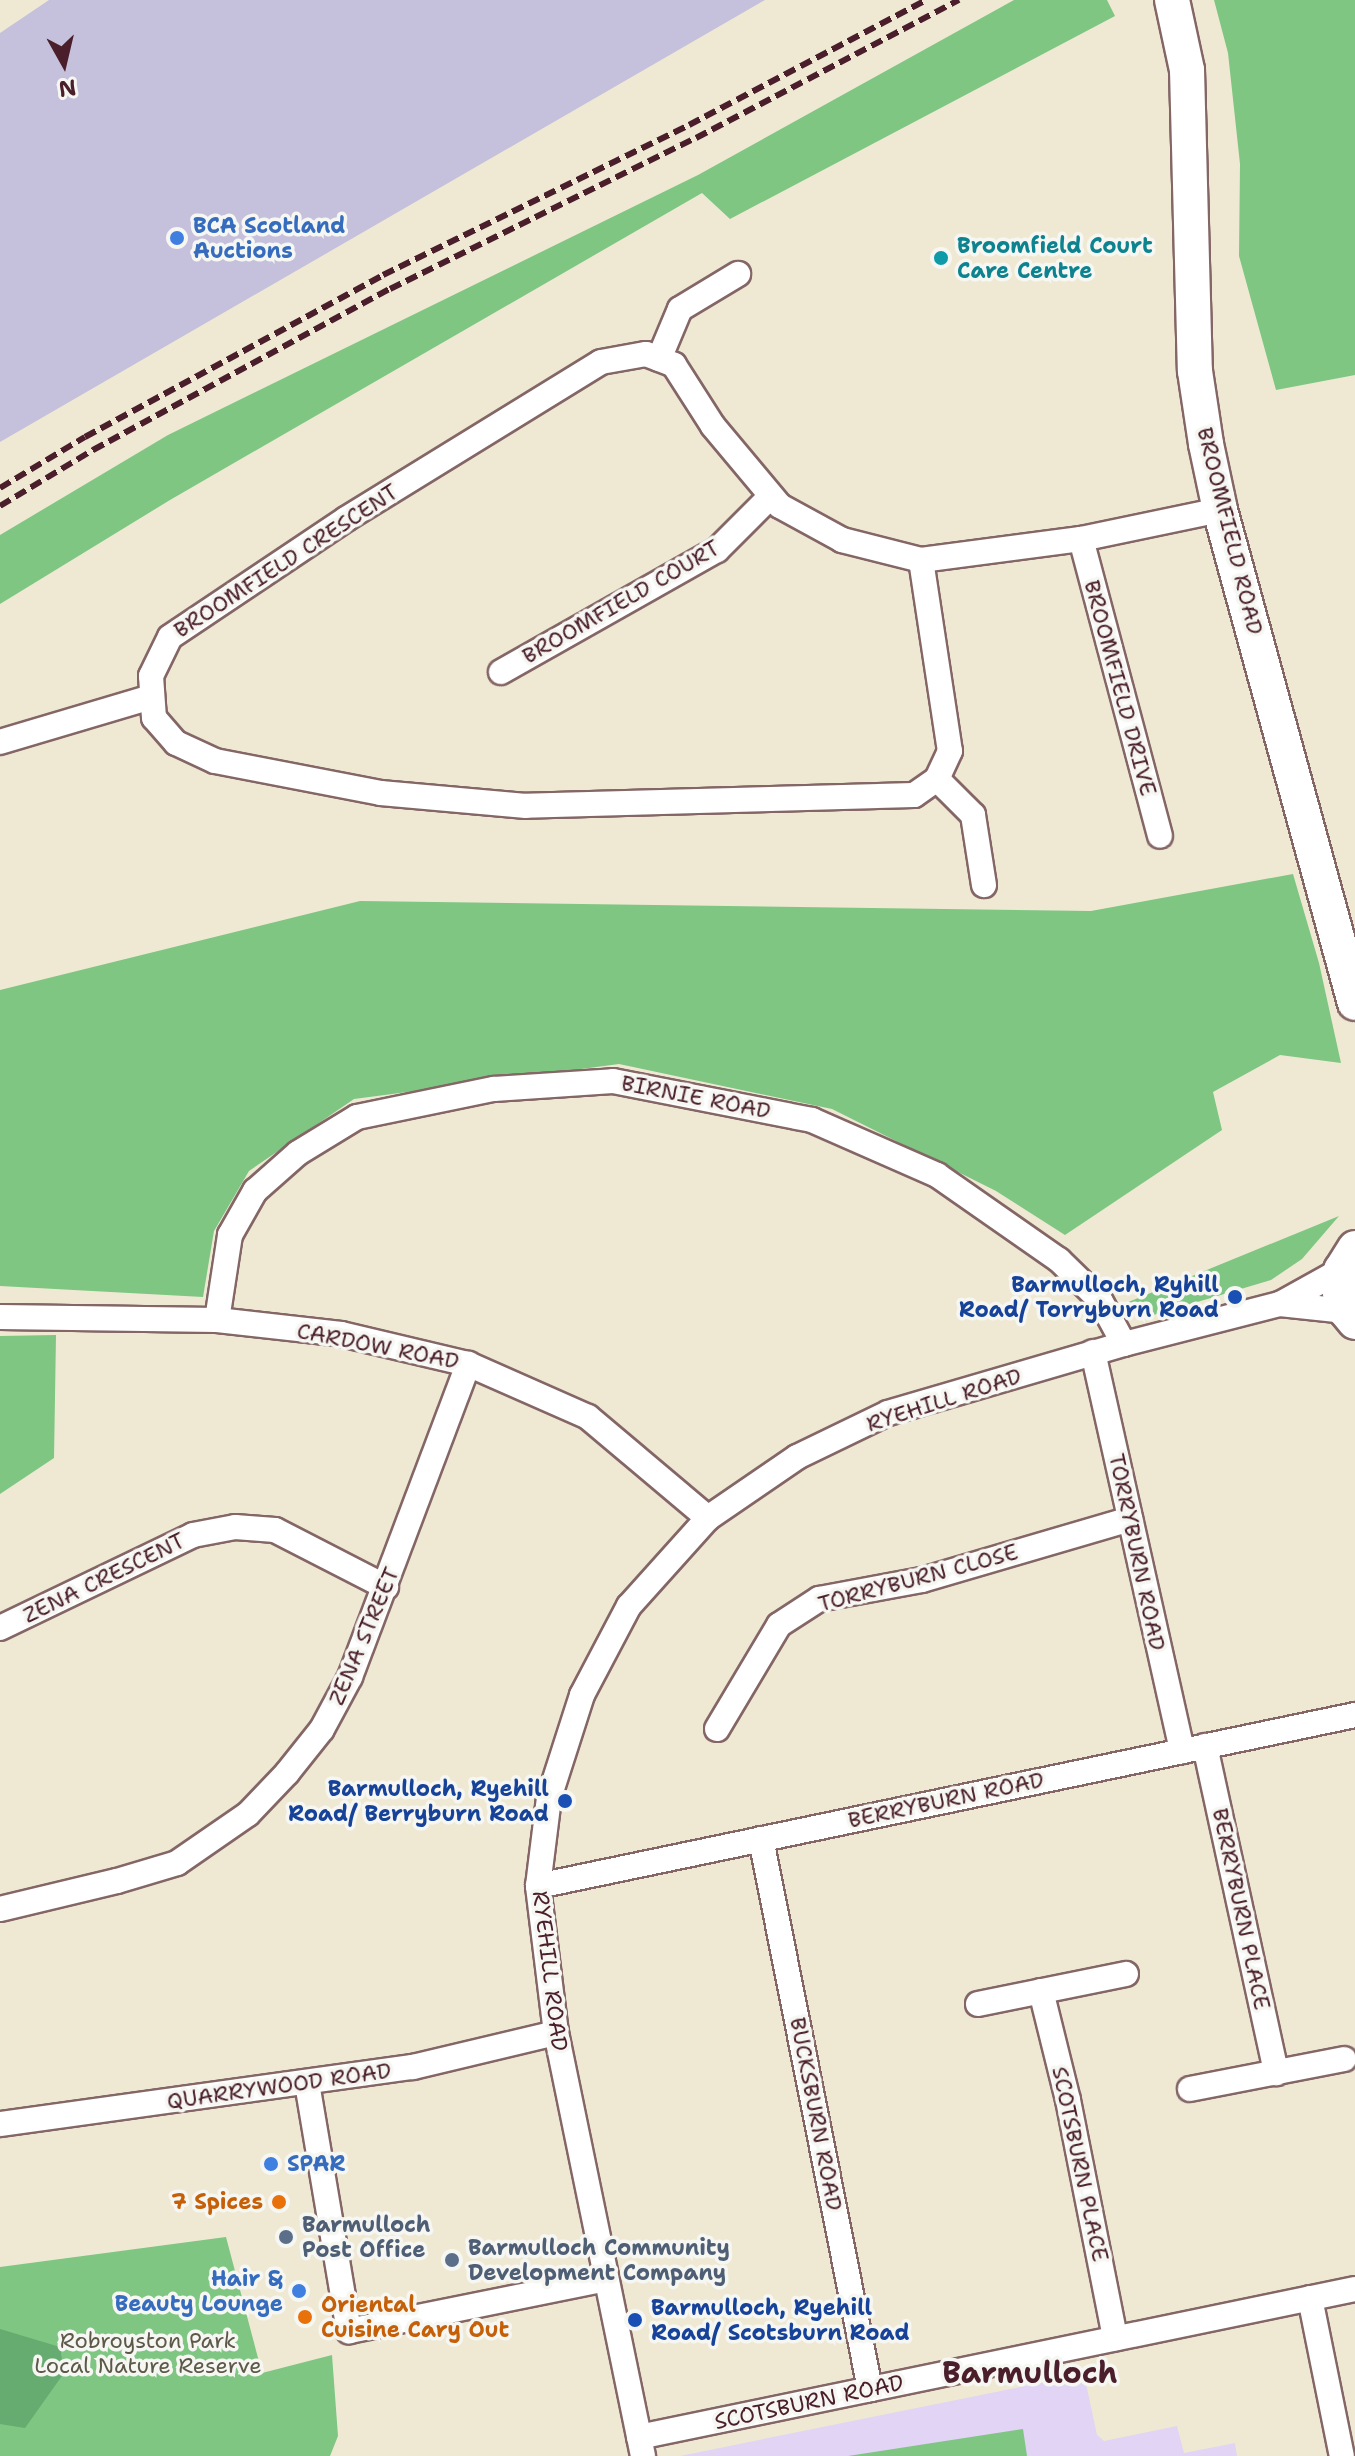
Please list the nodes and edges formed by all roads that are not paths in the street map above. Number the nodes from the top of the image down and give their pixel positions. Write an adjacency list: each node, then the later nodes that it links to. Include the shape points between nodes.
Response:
1 (1172, 0): 5 (street, BROOMFIELD ROAD, via 1187,70 1195,371)
2 (738, 274): 3 (street, via 680,309)
3 (659, 359): 4 (street, via 674,365 713,426); 9 (street, BROOMFIELD CRESCENT, via 646,354 601,362 346,519 170,637 151,676)
4 (771, 496): 7 (street, via 842,540); 8 (street, BROOMFIELD COURT, via 717,550)
5 (1220, 510): 6 (street); 14 (street, BROOMFIELD ROAD)
6 (1081, 539): 7 (street); 12 (street, BROOMFIELD DRIVE)
7 (921, 560): 11 (street, via 950,751)
8 (501, 672)
9 (151, 697): 10 (street); 11 (street, via 154,718 176,743 215,761 381,793 526,806 914,795)
10 (0, 742)
11 (937, 779): 13 (street, via 973,815)
12 (1160, 836)
13 (984, 885)
14 (1355, 1003)
15 (1348, 1259): 16 (street, RYEHILL ROAD); 18 (street, via 1340,1293)
16 (1280, 1304): 18 (street, RYEHILL ROAD); 20 (street, RYEHILL ROAD)
17 (0, 1317): 19 (street, CARDOW ROAD)
18 (1350, 1317)
19 (217, 1320): 20 (street, BIRNIE ROAD, via 230,1235 255,1191 298,1153 357,1117 494,1089 613,1081 812,1120 937,1175 1059,1260 1100,1300); 22 (street, CARDOW ROAD, via 341,1334)
20 (1124, 1344): 21 (street, RYEHILL ROAD)
21 (1093, 1352): 23 (street, RYEHILL ROAD, via 888,1413 797,1457); 24 (street, TORRYBURN ROAD)
22 (468, 1364): 23 (street, CARDOW ROAD, via 588,1417); 25 (street, ZENA STREET)
23 (708, 1518): 31 (street, RYEHILL ROAD, via 629,1606 582,1695 549,1798)
24 (1130, 1519): 28 (street, TORRYBURN CLOSE, via 922,1580 819,1599 779,1625); 29 (street, TORRYBURN ROAD)
25 (386, 1587): 26 (street, ZENA CRESCENT, via 275,1530 235,1527 193,1535); 32 (street, ZENA STREET, via 350,1677 322,1729 248,1814 177,1863)
26 (0, 1628)
27 (1355, 1715): 29 (street, BERRYBURN ROAD)
28 (717, 1729)
29 (1193, 1748): 30 (street, BERRYBURN ROAD); 38 (street, BERRYBURN PLACE)
30 (761, 1839): 31 (street, BERRYBURN ROAD); 46 (street, BUCKSBURN ROAD)
31 (538, 1886): 36 (street, RYEHILL ROAD)
32 (0, 1909)
33 (1126, 1974): 34 (street)
34 (1041, 1991): 35 (street); 45 (street, SCOTSBURN PLACE)
35 (978, 2004)
36 (556, 2033): 39 (street, QUARRYWOOD ROAD, via 413,2067); 42 (street, RYEHILL ROAD)
37 (1344, 2059): 38 (street)
38 (1276, 2073): 40 (street)
39 (307, 2083): 41 (street, QUARRYWOOD ROAD); 42 (street, via 349,2331)
40 (1190, 2089)
41 (0, 2124)
42 (606, 2279): 47 (street, RYEHILL ROAD)
43 (1355, 2289): 44 (street, SCOTSBURN ROAD)
44 (1310, 2298): 45 (street, SCOTSBURN ROAD); 48 (street)
45 (1115, 2338): 46 (street, SCOTSBURN ROAD)
46 (870, 2389): 47 (street, SCOTSBURN ROAD)
47 (641, 2446)
48 (1342, 2456)

